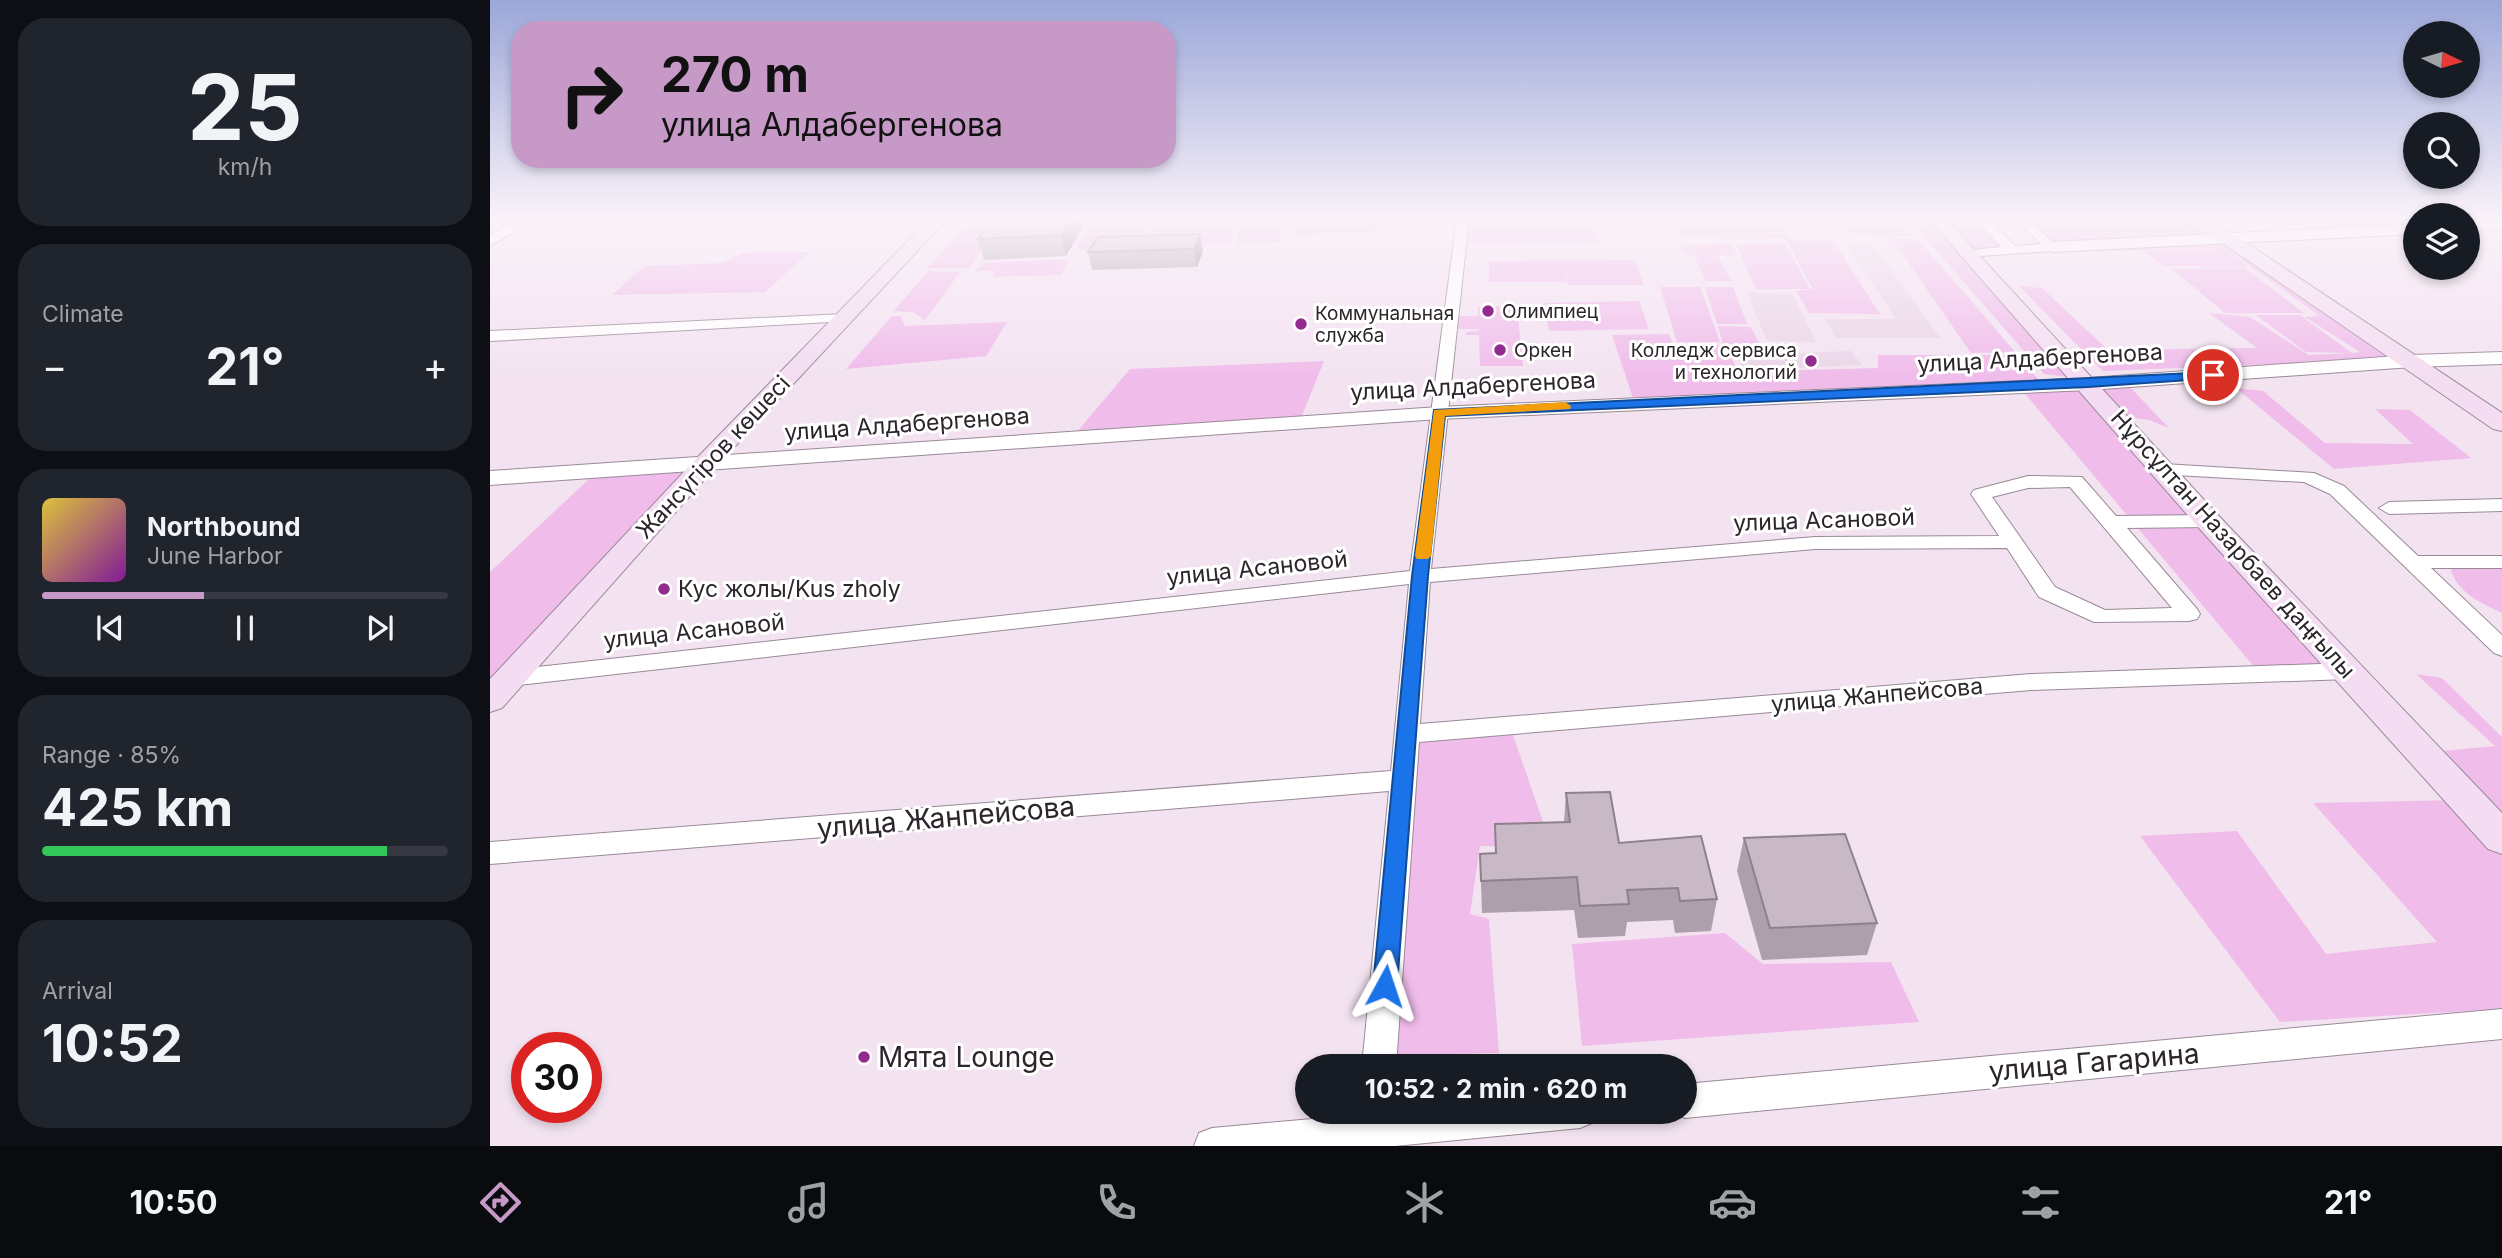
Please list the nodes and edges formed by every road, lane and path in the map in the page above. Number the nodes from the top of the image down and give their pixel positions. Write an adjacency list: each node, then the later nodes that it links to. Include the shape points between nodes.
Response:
1 (888, 271): 5 (main road, Жансүгіров көшесі)
2 (1456, 271): 10 (street)
3 (1986, 271): 9 (main road, Нұрсұлтан Назарбаев даңғылы)
4 (2277, 271): 8 (main road)
5 (844, 318): 6 (street); 12 (main road, Жансүгіров көшесі)
6 (490, 336)
7 (2502, 358): 8 (street, улица Алдабергенова)
8 (2412, 361): 9 (street, улица Алдабергенова); 11 (main road)
9 (2088, 384): 10 (street, улица Алдабергенова); 13 (main road, Нұрсұлтан Назарбаев даңғылы)
10 (1439, 413): 12 (street, улица Алдабергенова); 22 (street)
11 (2502, 424)
12 (704, 465): 14 (street, улица Алдабергенова); 25 (main road, Жансүгіров көшесі)
13 (2164, 470): 17 (main road, Нұрсұлтан Назарбаев даңғылы); 20 (street, via 2307,477 2324,482 2337,489)
14 (490, 478)
15 (2502, 505): 16 (street)
16 (2389, 508)
17 (2208, 520): 18 (street); 24 (main road, Нұрсұлтан Назарбаев даңғылы)
18 (2110, 522): 19 (street, via 2075,481 2028,482 1981,494); 19 (street, via 2189,614 2102,617 2047,592)
19 (2013, 542): 22 (street, улица Асановой, via 1815,542)
20 (2411, 562): 21 (street); 23 (street)
21 (2502, 562)
22 (1420, 576): 25 (street, улица Асановой); 27 (street)
23 (2502, 648)
24 (2348, 671): 27 (street, улица Жанпейсова, via 2031,682); 29 (main road, Нұрсұлтан Назарбаев даңғылы)
25 (510, 678): 26 (main road, Жансүгіров көшесі)
26 (490, 700)
27 (1406, 734): 28 (street)
28 (1402, 780): 30 (street, улица Жанпейсова); 32 (street)
29 (2502, 838)
30 (490, 853)
31 (2502, 1024): 33 (street, улица Гагарина)
32 (1380, 1054)
33 (1697, 1100)
34 (1431, 1124): 35 (street)
35 (1374, 1129): 36 (street)
36 (1212, 1146)

